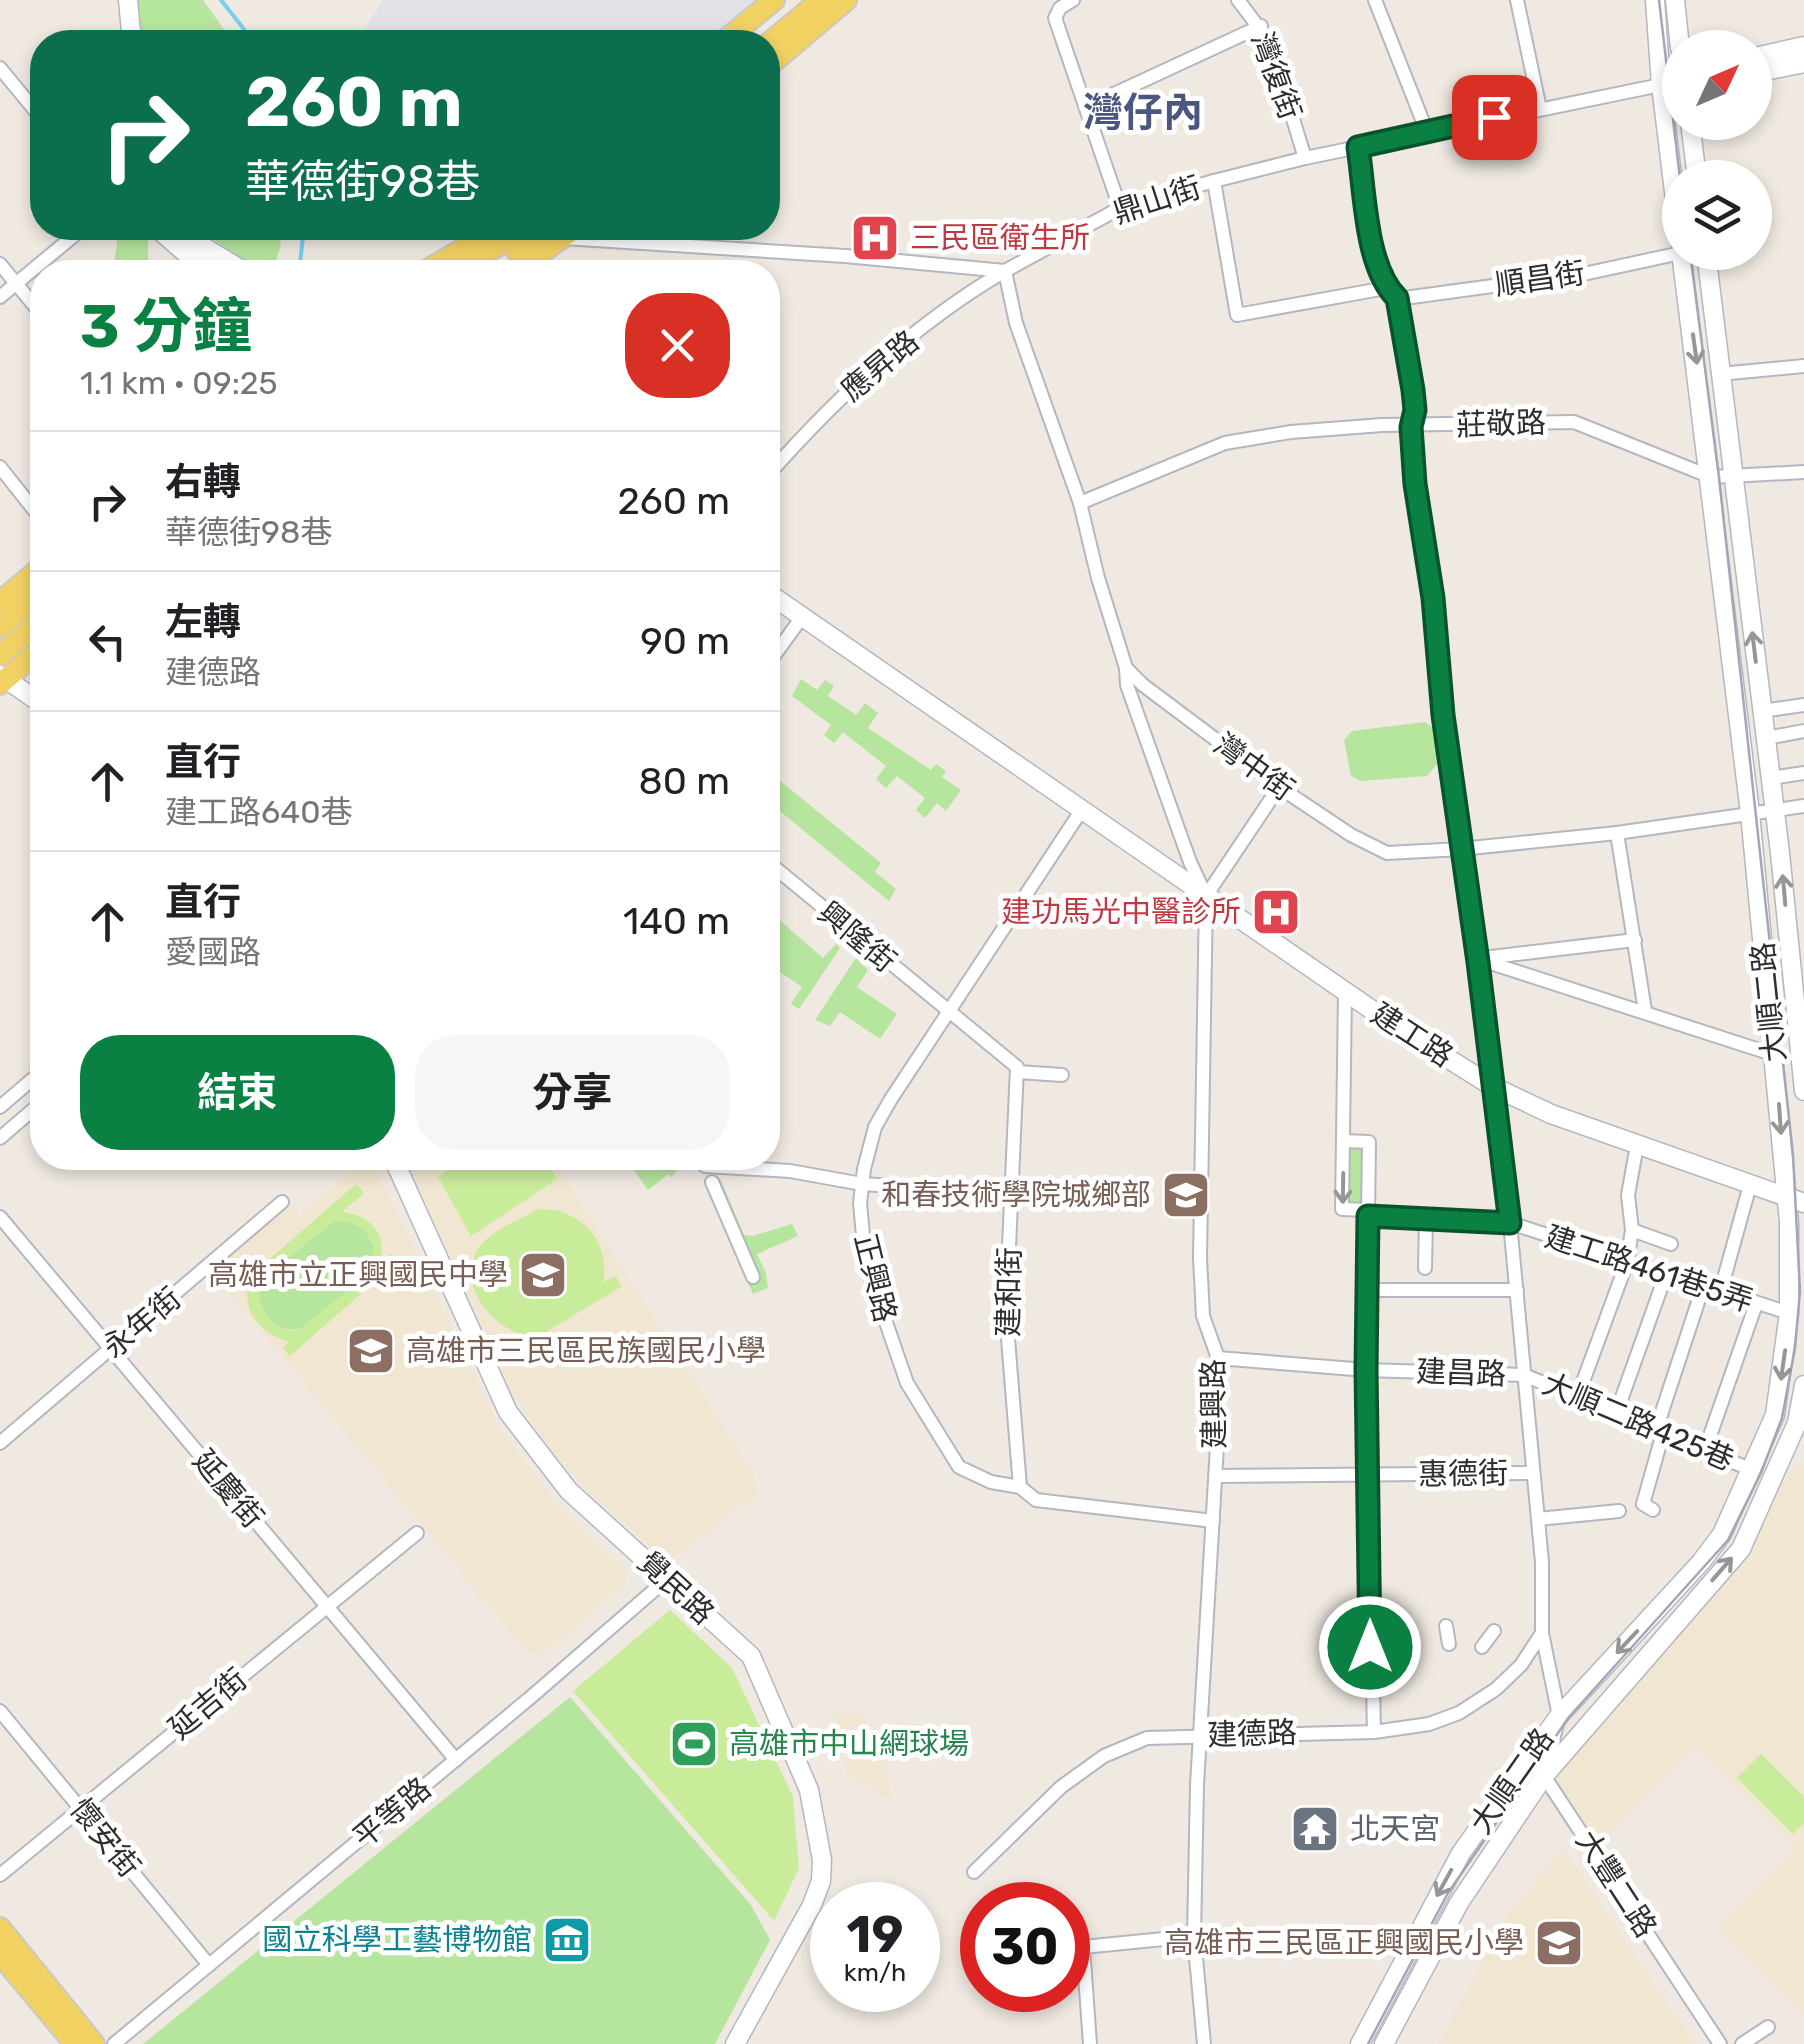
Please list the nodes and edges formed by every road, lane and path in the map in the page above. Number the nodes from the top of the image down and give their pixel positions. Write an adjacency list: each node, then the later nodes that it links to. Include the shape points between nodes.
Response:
1 (116, 0): 14 (street)
2 (128, 0): 15 (street)
3 (774, 0): 16 (main road)
4 (804, 0): 17 (main road)
5 (820, 0): 20 (main road)
6 (846, 0): 23 (main road)
7 (1073, 0): 29 (street, via 1055,18)
8 (1238, 0): 13 (street, 灣復街)
9 (1375, 0): 31 (street)
10 (1517, 0): 30 (street)
11 (1656, 0): 19 (street)
12 (1675, 0): 18 (street)
13 (1260, 26): 29 (street); 33 (street, 灣復街)
14 (119, 30)
15 (131, 30)
16 (737, 30)
17 (767, 30)
18 (1678, 30)
19 (1662, 33)
20 (780, 34)
21 (1804, 46): 22 (street)
22 (1772, 53)
23 (780, 56)
24 (1804, 63): 26 (street)
25 (0, 68): 28 (street)
26 (1772, 69)
27 (1662, 84): 30 (street, 鼎山街)
28 (30, 104)
29 (1086, 107): 35 (street)
30 (1540, 109): 31 (street, 鼎山街)
31 (1427, 132): 32 (street, 鼎山街)
32 (1358, 147): 33 (street, 鼎山街); 56 (street, via 1375,262)
33 (1305, 158): 34 (street, 鼎山街)
34 (1214, 181): 35 (street, 鼎山街); 56 (street, via 1237,316)
35 (1120, 208): 54 (street, 鼎山街)
36 (69, 240): 44 (street)
37 (171, 240): 45 (street)
38 (196, 240): 46 (street)
39 (508, 240): 47 (main road)
40 (515, 240): 48 (main road)
41 (521, 240): 49 (main road)
42 (654, 240): 54 (street)
43 (1662, 257): 58 (street, 順昌街, via 1588,274)
44 (45, 260)
45 (195, 260)
46 (225, 260)
47 (455, 260)
48 (477, 260)
49 (495, 260)
50 (0, 264): 55 (street)
51 (1683, 270): 67 (street, 大順二路, one-way to 67)
52 (1708, 270): 61 (street, 大順二路)
53 (30, 272): 55 (street)
54 (1005, 272): 63 (street, 應昇路, via 906,342 823,413); 68 (street, via 1016,323)
55 (16, 284): 57 (street); 59 (street)
56 (1386, 288): 58 (street)
57 (0, 298)
58 (1397, 298): 62 (street, via 1413,390)
59 (30, 301)
60 (1804, 366): 61 (street)
61 (1720, 374): 66 (street, 大順二路)
62 (1411, 427): 67 (street, 莊敬路, via 1574,422); 68 (street, 莊敬路, via 1308,430 1225,442); 95 (street)
63 (780, 461)
64 (0, 467): 69 (street)
65 (1804, 472): 66 (street, 莊敬路)
66 (1732, 476): 67 (street, 莊敬路); 84 (street, 大順二路, one-way to 66)
67 (1711, 477): 93 (street, 大順二路)
68 (1080, 503): 80 (street)
69 (30, 505)
70 (30, 577): 72 (main road)
71 (780, 600): 74 (street, 建工路)
72 (0, 602)
73 (30, 602): 75 (main road)
74 (802, 616): 77 (street); 92 (street, 建工路)
75 (0, 627)
76 (30, 630): 78 (main road)
77 (780, 647)
78 (0, 655)
79 (30, 657): 81 (main road)
80 (1126, 668): 89 (street, 灣中街); 97 (street, via 1127,686)
81 (2, 679): 82 (street)
82 (30, 696)
83 (1804, 705): 84 (street)
84 (1762, 711): 86 (street, 大順二路)
85 (1804, 731): 86 (street)
86 (1766, 738): 88 (street, 大順二路)
87 (1804, 773): 88 (street)
88 (1770, 778): 91 (street, 大順二路)
89 (1280, 787): 95 (street, 灣中街, via 1387,853); 97 (street)
90 (1804, 806): 91 (street, 灣中街)
91 (1774, 809): 93 (street, 灣中街); 108 (street, 大順二路, one-way to 91)
92 (1081, 811): 97 (street, 建工路); 102 (street, 正興路)
93 (1750, 813): 94 (street, 灣中街); 103 (street, 大順二路)
94 (1617, 833): 95 (street, 灣中街); 98 (street)
95 (1461, 849): 99 (street)
96 (780, 872): 102 (street, 興隆街)
97 (1206, 896): 100 (street, 建工路); 140 (street, 建興路, via 1200,1258 1203,1316)
98 (1635, 940): 99 (street); 101 (street)
99 (1478, 959): 101 (street); 107 (street)
100 (1345, 992): 107 (street, 建工路); 112 (street)
101 (1646, 1011): 103 (street)
102 (947, 1012): 104 (street); 117 (street, 正興路, via 876,1127)
103 (1776, 1055): 121 (street, 大順二路, one-way to 121)
104 (1018, 1072): 105 (street); 119 (street, 建和街)
105 (1062, 1075)
106 (30, 1081): 109 (street)
107 (1492, 1086): 113 (street, 建工路); 126 (street)
108 (1804, 1091)
109 (0, 1107)
110 (30, 1112): 111 (street)
111 (0, 1138)
112 (1344, 1141): 123 (street, one-way to 123, via 1342,1210); 123 (street, via 1369,1142)
113 (1637, 1145): 118 (street, 建工路); 127 (street, via 1628,1194)
114 (397, 1170): 159 (street, 覺民路, via 508,1412 570,1491)
115 (773, 1170): 117 (street)
116 (712, 1182): 132 (street)
117 (862, 1184): 119 (street); 153 (street, 正興路, via 864,1247 907,1383 959,1467)
118 (1750, 1186): 121 (street, 建工路); 136 (street)
119 (1012, 1193): 120 (street); 153 (street, 建和街, via 1006,1314)
120 (1047, 1196)
121 (1796, 1201): 138 (street, 大順二路)
122 (282, 1202): 139 (street, 永年街)
123 (1368, 1213): 125 (street, 建工路461巷5弄); 134 (street)
124 (0, 1218): 139 (street, 延慶街)
125 (1426, 1219): 126 (street, 建工路461巷5弄); 130 (street)
126 (1510, 1223): 129 (street, 建工路461巷5弄); 135 (street)
127 (1632, 1230): 128 (street); 129 (street)
128 (1671, 1244)
129 (1628, 1262): 131 (street, 建工路461巷5弄); 144 (street)
130 (1425, 1268)
131 (1666, 1274): 133 (street, 建工路461巷5弄); 145 (street)
132 (753, 1277)
133 (1704, 1287): 136 (street, 建工路461巷5弄); 146 (street)
134 (1367, 1290): 135 (street); 141 (street)
135 (1517, 1290): 142 (street)
136 (1720, 1292): 137 (street, 建工路461巷5弄)
137 (1756, 1304): 138 (street, 建工路461巷5弄); 148 (street)
138 (1789, 1314): 149 (street, 大順二路, one-way to 149, via 1775,1415)
139 (111, 1350): 147 (street, 永年街); 160 (street, 延慶街)
140 (1218, 1358): 141 (street, 建昌路); 152 (street, 建興路)
141 (1366, 1370): 142 (street, 建昌路); 151 (street)
142 (1524, 1375): 144 (street, 大順二路425巷); 150 (street)
143 (1804, 1385): 171 (street, 大順二路, one-way to 143, via 1741,1549 1797,1423)
144 (1577, 1398): 145 (street, 大順二路425巷)
145 (1616, 1414): 146 (street, 大順二路425巷)
146 (1660, 1432): 148 (street, 大順二路425巷); 154 (street, via 1643,1504)
147 (0, 1442)
148 (1705, 1450): 149 (street, 大順二路425巷)
149 (1752, 1470): 167 (street, 大順二路, one-way to 167, via 1701,1562)
150 (1532, 1473): 151 (street, 惠德街); 156 (street)
151 (1370, 1475): 152 (street, 惠德街); 168 (street)
152 (1215, 1476): 157 (street, 建興路)
153 (1020, 1487): 157 (street, 正興路, via 1036,1500)
154 (1653, 1510)
155 (1619, 1512): 156 (street)
156 (1538, 1519): 163 (street)
157 (1213, 1521): 169 (street, 建興路)
158 (416, 1533): 160 (street, 延吉街)
159 (667, 1579): 170 (street, 平等路); 183 (street, 覺民路, via 751,1656 809,1790 822,1860 812,1905)
160 (327, 1606): 170 (street, 延慶街); 172 (street, 延吉街)
161 (1446, 1626): 164 (street)
162 (1494, 1631): 165 (street)
163 (1542, 1632): 167 (street); 168 (street, 建德路, via 1508,1677 1458,1713)
164 (1449, 1644)
165 (1482, 1647)
166 (0, 1711): 172 (street, 懷安街)
167 (1559, 1716): 171 (street); 186 (street, 大順二路, one-way to 186, via 1462,1853)
168 (1374, 1732): 169 (street, 建德路)
169 (1198, 1736): 173 (street, 建德路, via 1147,1738 1104,1756 1043,1802); 176 (street, 建興路)
170 (456, 1760): 178 (street, 平等路)
171 (1544, 1776): 187 (street, 大順二路, via 1459,1903); 188 (street, 大豐二路)
172 (81, 1809): 174 (street, 延吉街); 178 (street, 懷安街)
173 (974, 1872)
174 (0, 1875)
175 (0, 1928): 181 (main road)
176 (1194, 1936): 184 (street, via 1083,1947); 185 (street, 建興路)
177 (0, 1954): 180 (main road)
178 (209, 1965): 182 (street, 平等路)
179 (1768, 2027): 189 (street)
180 (74, 2044)
181 (94, 2044)
182 (114, 2044)
183 (734, 2044)
184 (1090, 2044)
185 (1204, 2044)
186 (1360, 2044)
187 (1384, 2044)
188 (1720, 2044)
189 (1742, 2044)

